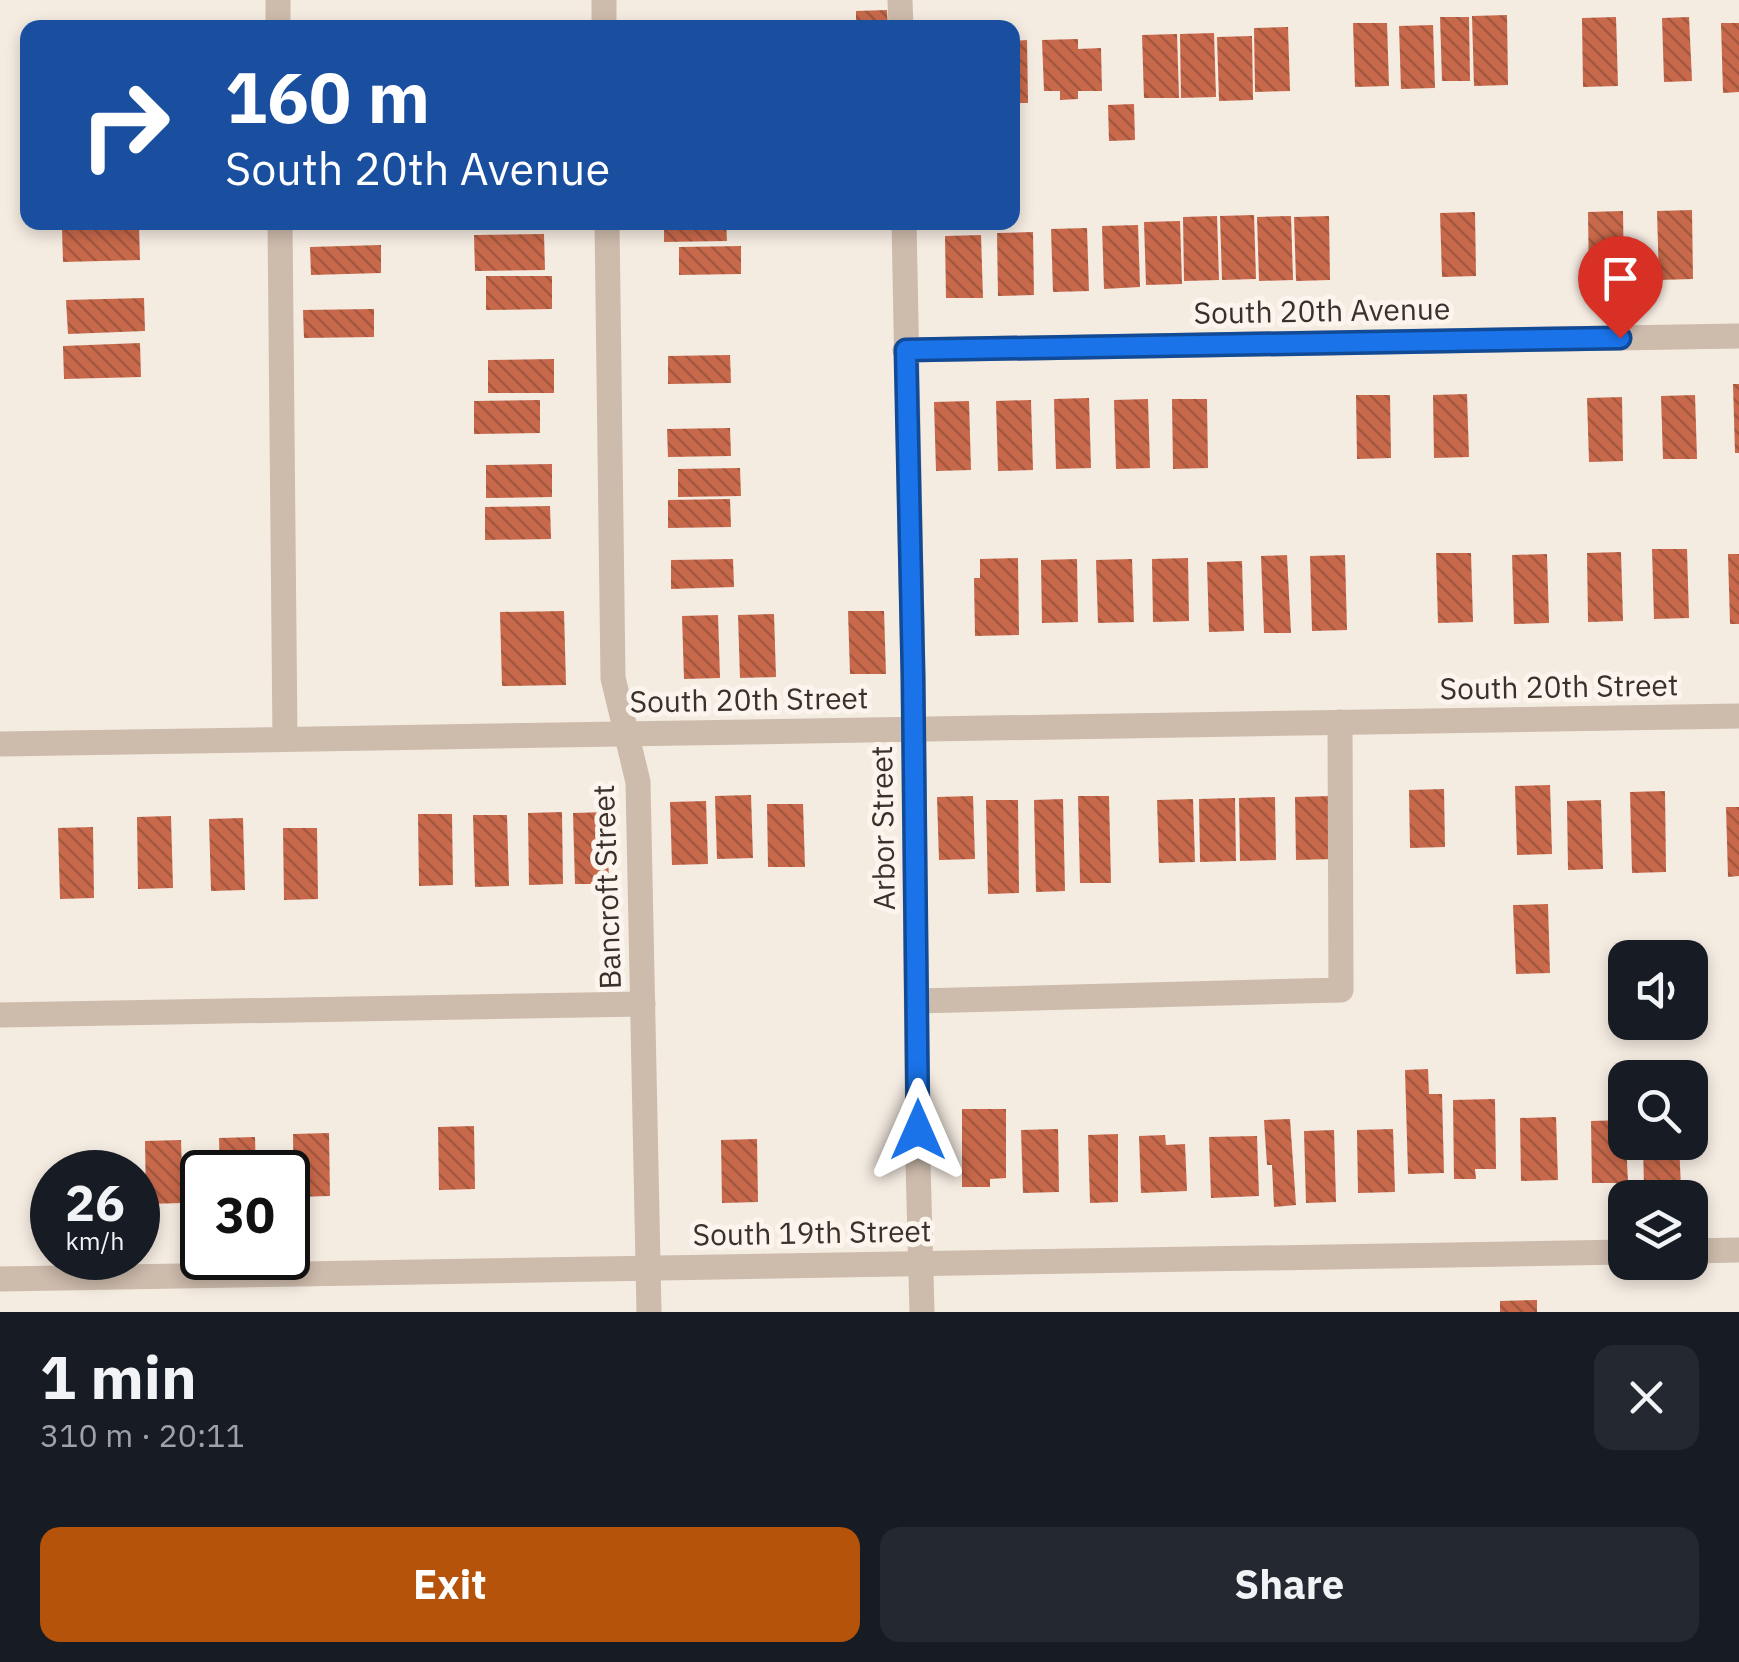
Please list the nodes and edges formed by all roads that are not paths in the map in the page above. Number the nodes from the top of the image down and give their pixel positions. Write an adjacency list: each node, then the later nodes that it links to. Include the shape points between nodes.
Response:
1 (280, 230): 10 (street)
2 (607, 230): 9 (street, Bancroft Street, via 613,678)
3 (904, 230): 5 (street, Arbor Street)
4 (1739, 336): 5 (street, South 20th Avenue)
5 (906, 350): 8 (street, Arbor Street)
6 (1739, 716): 7 (street, South 20th Street)
7 (1340, 722): 8 (street, South 20th Street); 12 (street, via 1341,990)
8 (912, 729): 9 (street, South 20th Street); 12 (street, Arbor Street)
9 (626, 734): 10 (street, South 20th Street); 13 (street, Bancroft Street, via 638,782)
10 (285, 739): 11 (street, South 20th Street)
11 (0, 744)
12 (917, 1001): 18 (street, Arbor Street)
13 (643, 1004): 14 (street); 19 (street, Bancroft Street)
14 (0, 1015)
15 (1708, 1250): 16 (street)
16 (1739, 1250)
17 (1608, 1252): 18 (street, South 19th Street)
18 (921, 1263): 19 (street, South 19th Street); 22 (street, Arbor Street)
19 (648, 1267): 20 (street, South 19th Street); 21 (street, Bancroft Street)
20 (0, 1279)
21 (650, 1312)
22 (922, 1312)

